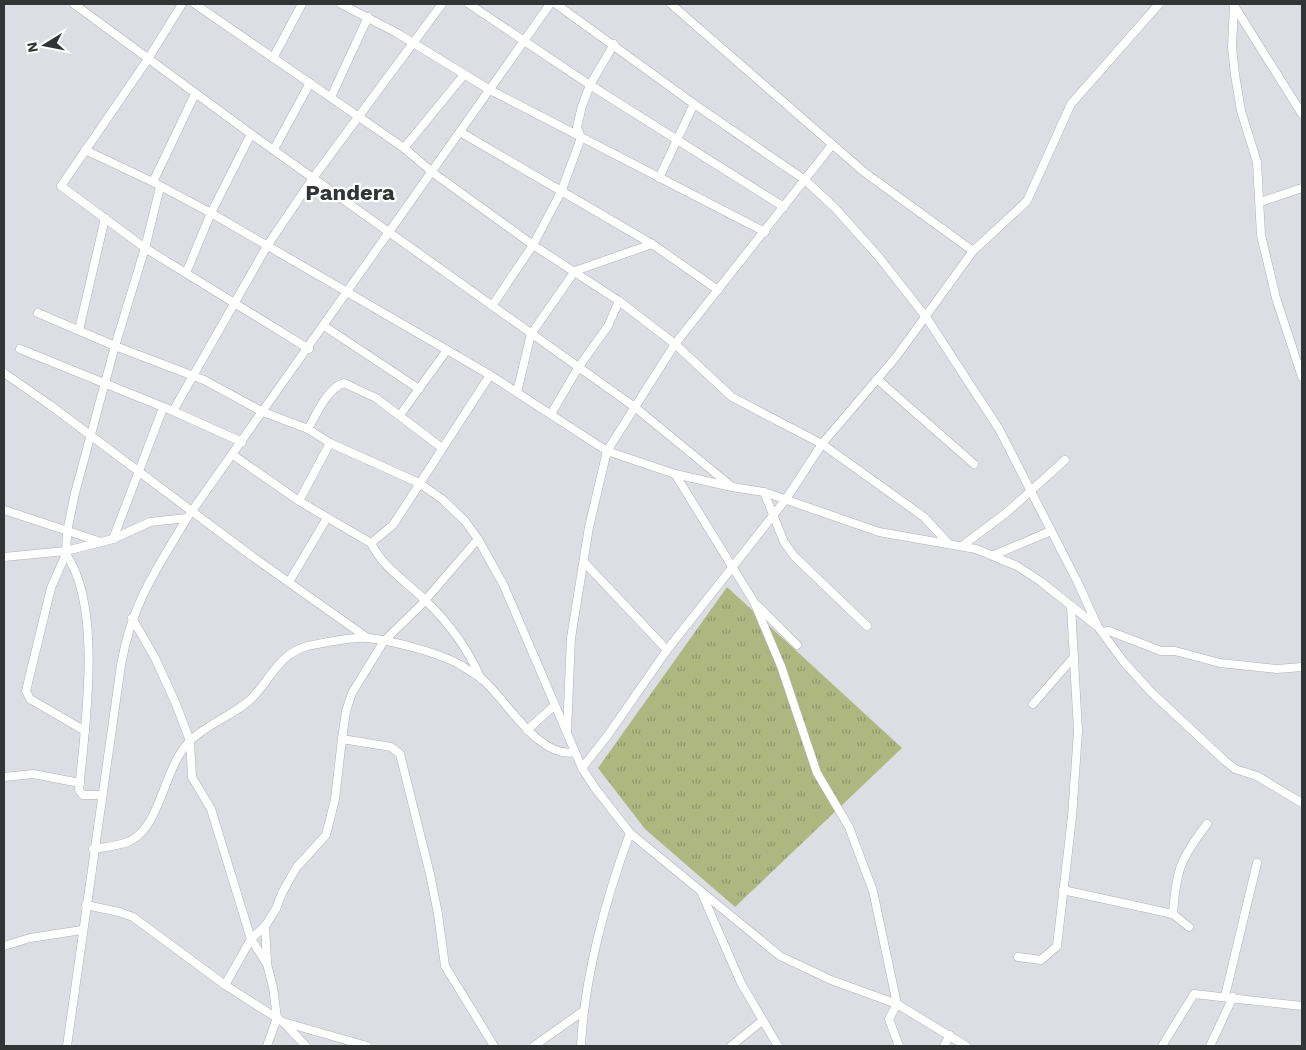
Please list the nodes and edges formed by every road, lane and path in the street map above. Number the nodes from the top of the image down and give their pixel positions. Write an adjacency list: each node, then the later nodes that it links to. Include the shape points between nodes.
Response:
1 (74, 4): 18 (street)
2 (182, 4): 18 (street)
3 (195, 4): 17 (street)
4 (302, 4): 17 (street)
5 (341, 4): 13 (street)
6 (442, 4): 15 (street)
7 (469, 4): 14 (street)
8 (550, 4): 14 (street)
9 (556, 4): 16 (street)
10 (671, 4): 32 (street)
11 (1159, 4): 53 (street, via 1071,104 1027,201)
12 (1234, 4): 26 (street); 43 (street, via 1234,75 1241,111 1256,156)
13 (368, 17): 15 (street); 24 (street)
14 (524, 42): 21 (street); 22 (street)
15 (413, 43): 19 (street); 27 (street)
16 (614, 44): 21 (street); 25 (street)
17 (273, 58): 20 (street)
18 (148, 59): 23 (street); 35 (street)
19 (463, 76): 22 (street); 33 (street)
20 (310, 83): 24 (street); 34 (street)
21 (590, 85): 30 (street, via 578,119); 31 (street)
22 (490, 90): 28 (street); 30 (street)
23 (195, 94): 29 (street); 40 (street)
24 (331, 97): 27 (street)
25 (694, 104): 31 (street); 39 (street)
26 (1302, 114)
27 (358, 115): 33 (street); 37 (street)
28 (460, 132): 36 (street); 42 (street)
29 (251, 134): 34 (street); 45 (street)
30 (581, 138): 38 (street); 42 (street)
31 (676, 139): 38 (street); 44 (street)
32 (832, 145): 39 (street); 53 (street)
33 (404, 148): 36 (street)
34 (274, 149): 37 (street)
35 (85, 150): 40 (street); 46 (street, via 61,186)
36 (432, 172): 47 (street); 50 (street)
37 (313, 178): 47 (street); 51 (street)
38 (659, 178): 48 (street)
39 (805, 180): 44 (street); 62 (street, via 878,256)
40 (157, 185): 45 (street); 52 (street)
41 (1302, 188): 43 (street)
42 (560, 192): 49 (street); 50 (street)
43 (1260, 202): 75 (street, via 1260,226 1267,263)
44 (784, 207): 48 (street)
45 (211, 213): 51 (street); 55 (street)
46 (105, 218): 52 (street); 64 (street)
47 (389, 232): 57 (street); 60 (street)
48 (765, 232): 56 (street)
49 (652, 244): 54 (street); 56 (street)
50 (533, 245): 54 (street); 60 (street)
51 (267, 246): 57 (street); 59 (street)
52 (145, 248): 55 (street); 67 (street)
53 (973, 251): 62 (street)
54 (575, 271): 58 (street); 65 (street)
55 (186, 273): 59 (street)
56 (718, 290): 66 (street)
57 (348, 293): 63 (street); 70 (street)
58 (619, 301): 66 (street); 71 (street, via 608,326)
59 (234, 304): 68 (street); 73 (street)
60 (492, 306): 65 (street)
61 (38, 314): 64 (street)
62 (926, 317): 76 (street); 101 (street, via 999,429)
63 (324, 326): 68 (street); 78 (street)
64 (79, 330): 67 (street)
65 (531, 334): 71 (street); 79 (street)
66 (676, 344): 81 (street); 90 (street, via 732,398)
67 (115, 346): 73 (street); 77 (street)
68 (308, 348): 83 (street)
69 (20, 349): 77 (street)
70 (446, 350): 74 (street); 78 (street)
71 (578, 368): 81 (street); 84 (street)
72 (4, 374): 87 (street)
73 (191, 375): 82 (street); 83 (street)
74 (490, 375): 79 (street); 91 (street)
75 (1302, 377)
76 (877, 379): 90 (street); 95 (street)
77 (105, 384): 80 (street); 87 (street)
78 (419, 388): 85 (street)
79 (517, 392): 84 (street)
80 (163, 408): 82 (street); 96 (street)
81 (636, 408): 92 (street); 99 (street)
82 (173, 411): 88 (street)
83 (264, 412): 86 (street); 88 (street)
84 (552, 414): 92 (street)
85 (400, 415): 86 (street, via 376,398 344,383 330,394); 91 (street)
86 (308, 429): 89 (street)
87 (92, 436): 96 (street); 110 (street)
88 (242, 442): 93 (street)
89 (330, 443): 98 (street); 103 (street)
90 (822, 444): 102 (street); 115 (street, via 924,517)
91 (442, 448): 98 (street)
92 (607, 451): 97 (street); 120 (street)
93 (233, 455): 103 (street); 105 (street)
94 (1065, 460): 101 (street)
95 (974, 464)
96 (139, 471): 105 (street); 112 (street)
97 (675, 474): 99 (street); 121 (street)
98 (419, 483): 111 (street, via 458,513); 114 (street, via 392,525)
99 (732, 487): 100 (street)
100 (764, 492): 102 (street); 106 (street)
101 (1031, 492): 109 (street); 116 (street)
102 (786, 499): 106 (street); 115 (street, via 879,532)
103 (299, 501): 108 (street)
104 (4, 510): 110 (street)
105 (192, 511): 107 (street); 122 (street)
106 (774, 513): 121 (street); 127 (street, via 784,542 794,556)
107 (187, 518): 112 (street, via 150,522); 126 (street, via 144,589)
108 (327, 518): 114 (street); 122 (street)
109 (1051, 531): 118 (street); 128 (street)
110 (67, 532): 113 (street); 117 (street)
111 (478, 539): 123 (street); 137 (street, via 504,586)
112 (113, 540): 113 (street)
113 (102, 543): 117 (street)
114 (371, 543): 123 (street, via 386,566)
115 (949, 544): 116 (street)
116 (962, 546): 118 (street)
117 (66, 552): 119 (street); 139 (street, via 80,582 87,610); 139 (street, via 51,588 26,691 30,699)
118 (994, 555): 125 (street, via 1040,581)
119 (4, 558)
120 (584, 562): 132 (street); 140 (street, via 571,638)
121 (731, 567): 124 (street); 132 (street)
122 (288, 582): 129 (street)
123 (426, 600): 130 (street); 135 (street, via 462,642)
124 (754, 602): 131 (street); 166 (street, via 784,675 818,773 849,826 873,891)
125 (1071, 606): 128 (street); 133 (street)
126 (132, 618): 142 (street, via 155,658); 147 (street, via 121,665)
127 (866, 626)
128 (1100, 629): 134 (street, via 1161,651 1220,663 1277,669); 148 (street, via 1151,692 1225,761)
129 (366, 637): 130 (street); 142 (street, via 294,650 251,699)
130 (384, 642): 135 (street, via 450,659); 141 (street, via 352,693)
131 (797, 645)
132 (667, 650): 144 (street)
133 (1072, 658): 136 (street); 153 (street, via 1078,731)
134 (1302, 667)
135 (481, 679): 138 (street)
136 (1033, 704)
137 (555, 705): 138 (street); 140 (street)
138 (527, 730): 143 (street, via 555,751)
139 (85, 731): 146 (street)
140 (567, 733): 143 (street)
141 (342, 739): 157 (street, via 335,799 326,835 296,868); 177 (street, via 391,747 400,754 430,874 444,966)
142 (190, 741): 151 (street, via 170,769 153,814 143,830 125,843); 160 (street, via 192,777 211,809)
143 (575, 752): 144 (street)
144 (582, 768): 150 (street)
145 (4, 777): 146 (street, via 33,774)
146 (80, 783): 147 (street, via 81,794)
147 (101, 795): 151 (street)
148 (1302, 803)
149 (1207, 824): 156 (street, via 1181,862 1175,881)
150 (630, 834): 154 (street); 168 (street, via 610,892)
151 (93, 849): 155 (street)
152 (1257, 863): 165 (street)
153 (1063, 890): 156 (street); 162 (street, via 1054,951 1041,960)
154 (701, 892): 166 (street, via 780,956 831,980); 170 (street, via 741,983)
155 (86, 905): 159 (street); 164 (street, via 133,918)
156 (1173, 914): 158 (street)
157 (265, 926): 160 (street); 163 (street)
158 (1189, 927)
159 (82, 930): 161 (street, via 30,938); 173 (street)
160 (251, 939): 163 (street); 164 (street)
161 (4, 946)
162 (1018, 957)
163 (267, 964): 169 (street)
164 (225, 985): 169 (street)
165 (1229, 997): 167 (street); 172 (street); 185 (street, via 1193,996)
166 (897, 1004): 171 (street); 182 (street, via 889,1018)
167 (1302, 1006)
168 (582, 1012): 178 (street); 179 (street)
169 (280, 1020): 174 (street); 175 (street); 176 (street)
170 (762, 1021): 180 (street); 181 (street)
171 (950, 1036): 183 (street); 184 (street)
172 (1213, 1045)
173 (66, 1046)
174 (267, 1046)
175 (306, 1046)
176 (366, 1046)
177 (494, 1046)
178 (534, 1046)
179 (580, 1046)
180 (731, 1046)
181 (778, 1046)
182 (899, 1046)
183 (944, 1046)
184 (966, 1046)
185 (1162, 1046)

